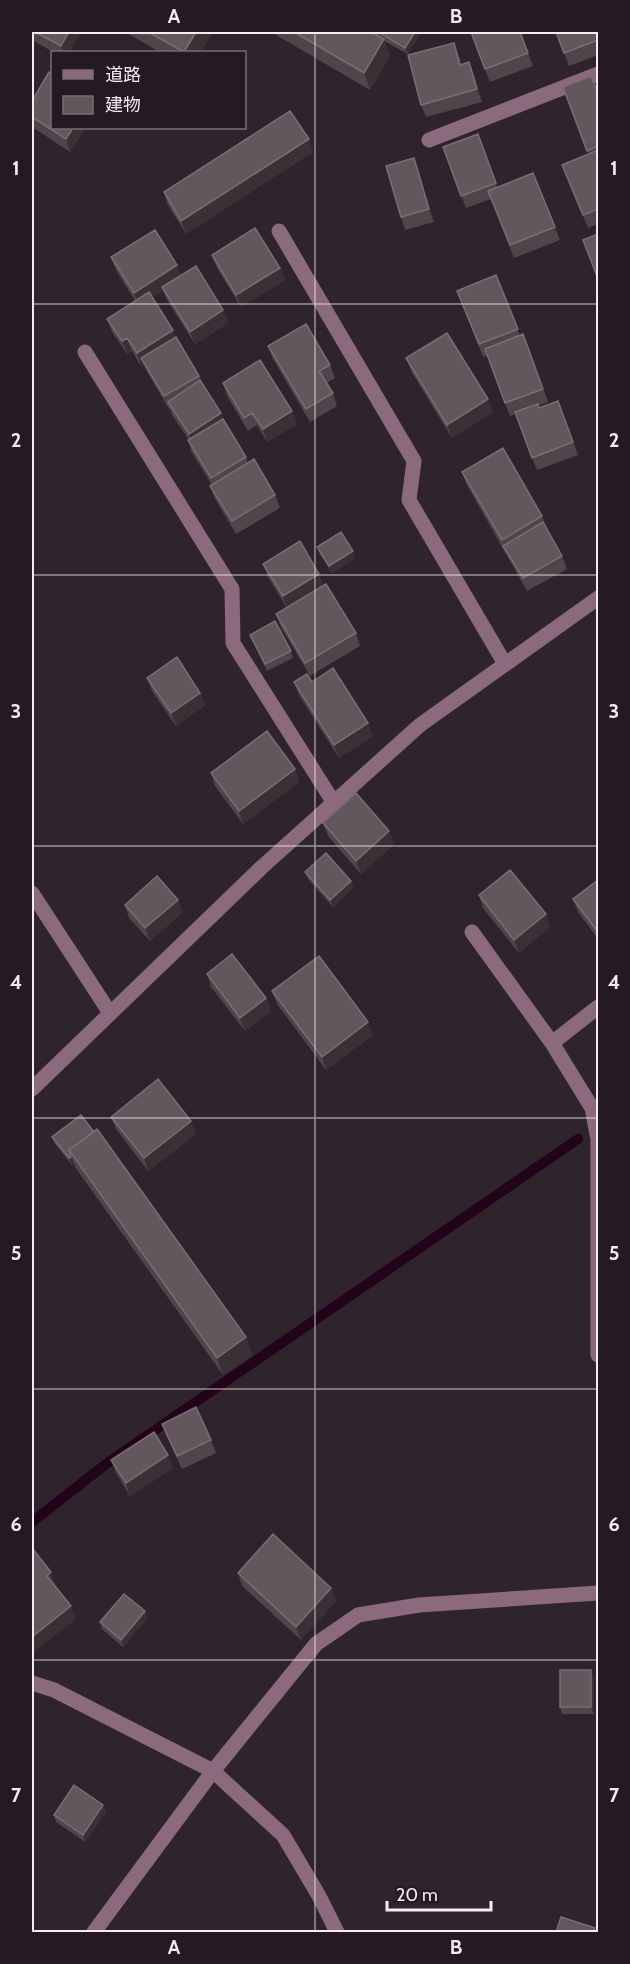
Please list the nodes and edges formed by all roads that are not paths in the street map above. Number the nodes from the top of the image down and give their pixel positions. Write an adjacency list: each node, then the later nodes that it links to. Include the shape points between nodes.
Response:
1 (598, 74): 2 (street)
2 (429, 140)
3 (279, 231): 6 (street, via 414,461 410,500)
4 (85, 352): 7 (street, via 232,589 233,643)
5 (598, 598): 6 (street)
6 (505, 664): 7 (street, via 420,725)
7 (334, 802): 11 (street)
8 (32, 893): 11 (street)
9 (472, 932): 12 (street)
10 (598, 1008): 12 (street)
11 (110, 1013): 13 (street)
12 (552, 1043): 14 (street, via 592,1108 598,1139)
13 (32, 1089)
14 (598, 1355)
15 (598, 1593): 17 (street, via 419,1605 358,1615 315,1644)
16 (32, 1683): 17 (street, via 54,1690)
17 (213, 1771): 18 (street); 19 (street, via 284,1835)
18 (94, 1932)
19 (337, 1932)

